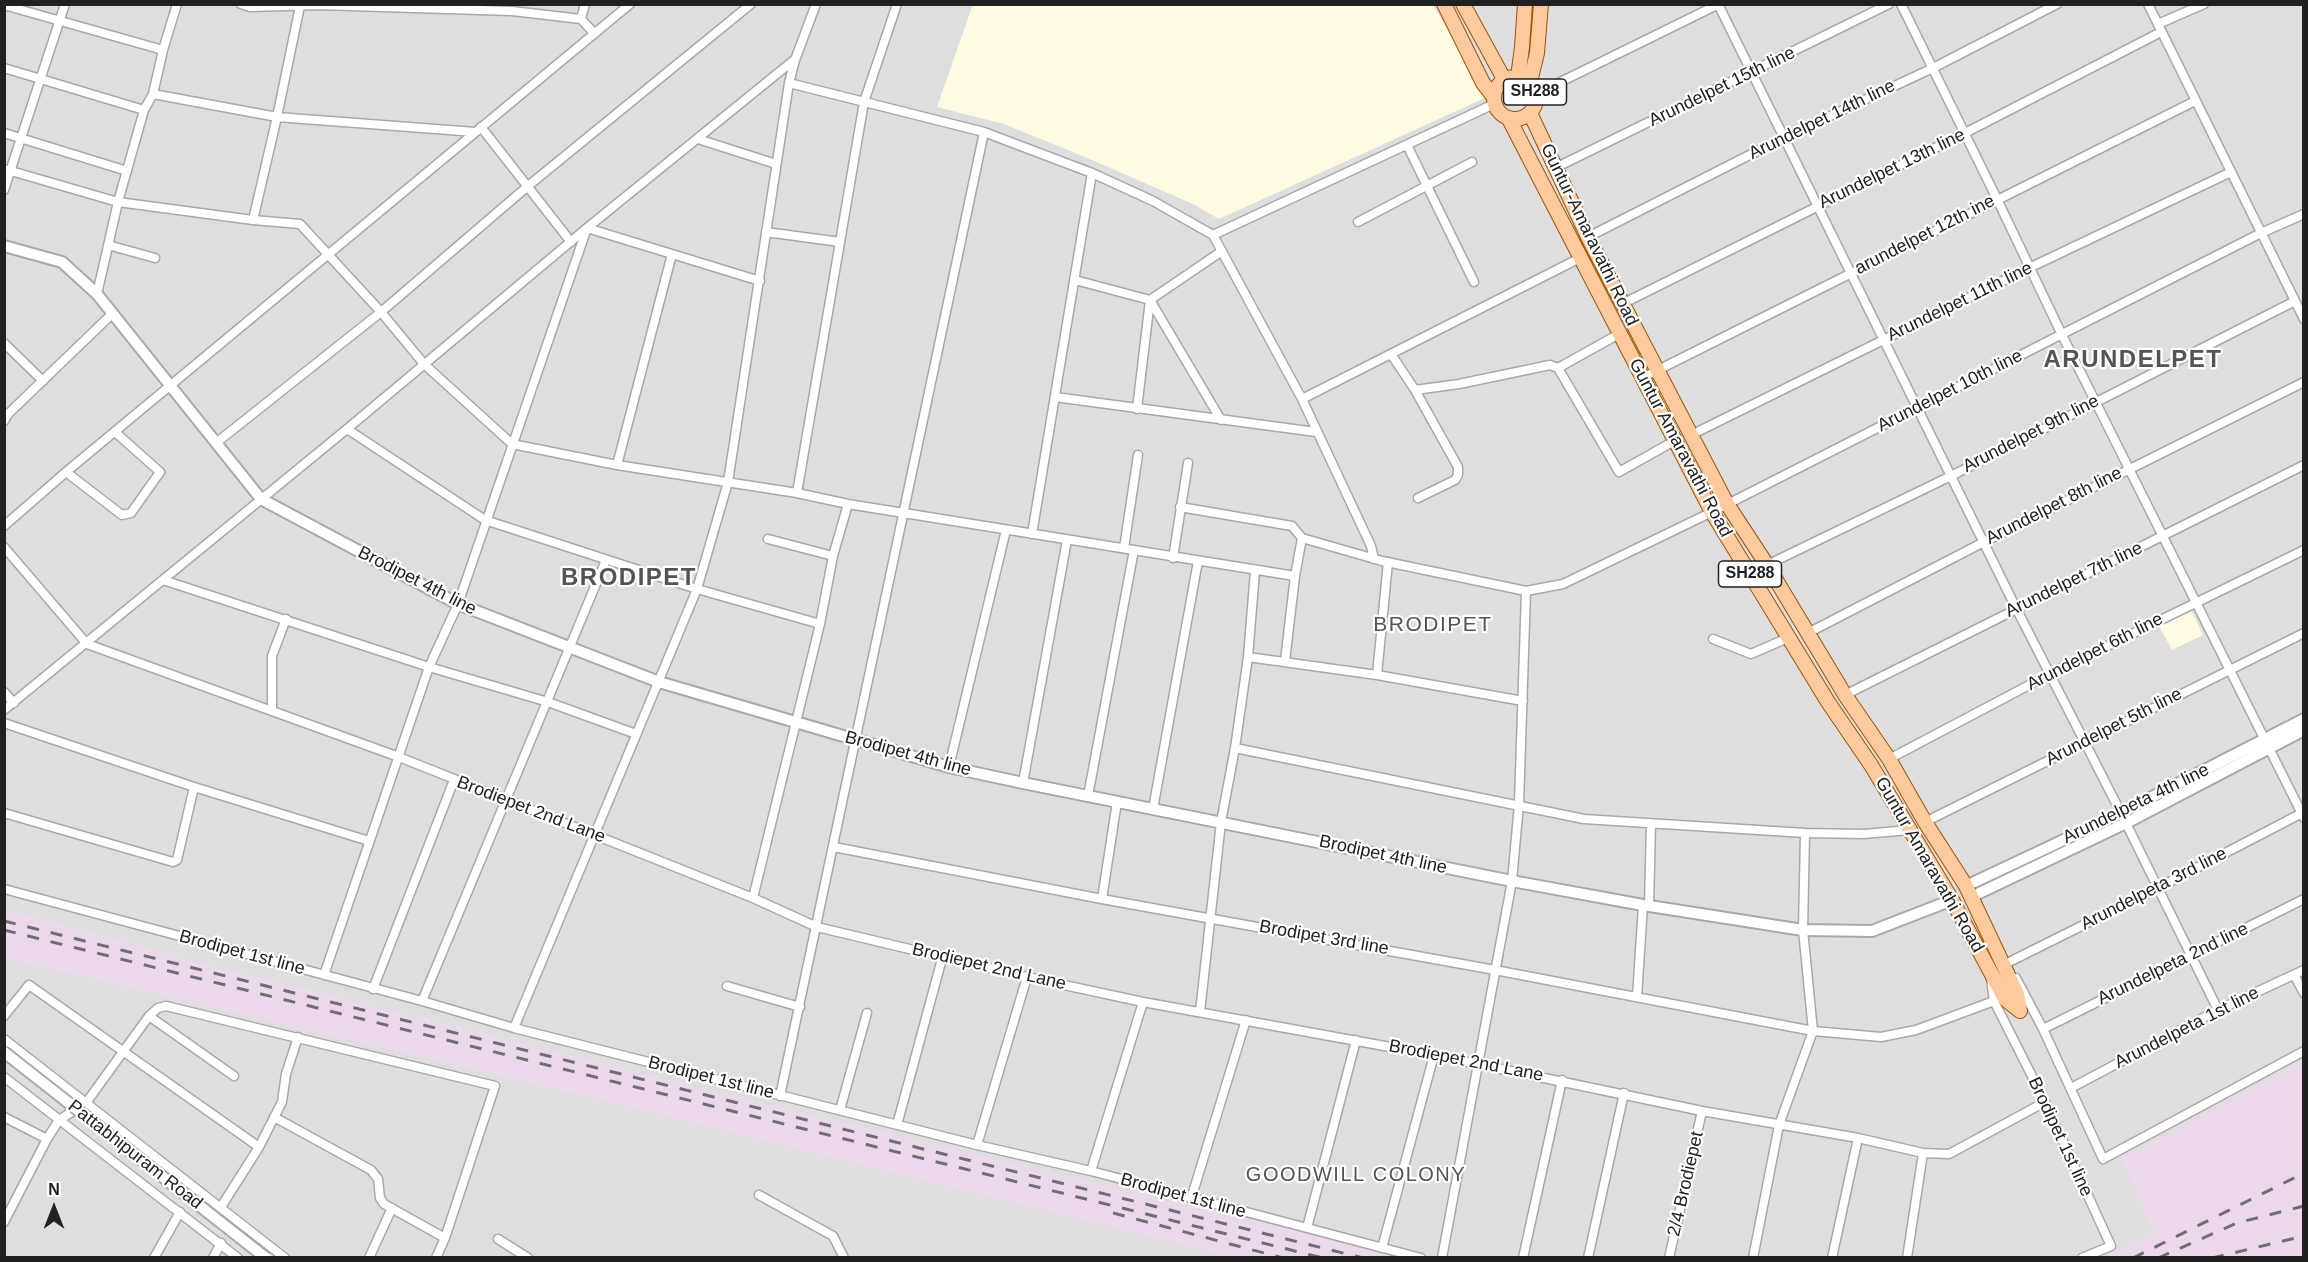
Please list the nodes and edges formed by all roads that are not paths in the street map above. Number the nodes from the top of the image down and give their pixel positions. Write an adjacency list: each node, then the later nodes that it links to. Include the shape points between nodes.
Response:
1 (65, 4): 25 (street)
2 (177, 4): 28 (street)
3 (585, 4): 24 (street)
4 (630, 4): 27 (street)
5 (751, 4): 60 (street)
6 (816, 4): 29 (street)
7 (897, 4): 39 (street)
8 (1444, 4): 37 (main road)
9 (1463, 4): 35 (main road)
10 (1525, 4): 35 (main road, SH288)
11 (1889, 4): 32 (street, Arundelpet 15th line)
12 (1900, 4): 31 (street)
13 (2057, 4): 31 (street, Arundelpet 14th line)
14 (2148, 4): 26 (street)
15 (2204, 4): 26 (street, Arundelpet 13th line)
16 (4, 5): 25 (street)
17 (247, 5): 20 (street)
18 (318, 5): 20 (street); 21 (street)
19 (1718, 5): 32 (street); 35 (street)
20 (300, 6): 42 (street)
21 (425, 6): 23 (street)
22 (1544, 6): 35 (main road, SH288, via 1537,53)
23 (513, 8): 24 (street)
24 (581, 19): 27 (street)
25 (60, 22): 28 (street); 33 (street)
26 (2160, 28): 38 (street); 47 (street, Arundelpet 13th line)
27 (594, 33): 44 (street)
28 (163, 50): 36 (street)
29 (795, 60): 34 (street); 50 (street)
30 (4, 68): 33 (street)
31 (1933, 68): 47 (street); 49 (street, Arundelpet 14th line)
32 (1751, 74): 49 (street); 54 (street, Arundelpet 15th line)
33 (41, 79): 40 (street); 48 (street)
34 (789, 83): 39 (street); 53 (street)
35 (1522, 83): 37 (main road, SH288, via 1495,89); 41 (main road, SH288, via 1534,107)
36 (153, 94): 40 (street); 42 (street)
37 (1493, 100): 43 (main road, SH288, via 1502,115); 51 (street)
38 (2195, 101): 58 (street); 62 (street, arundelpet 12th ine)
39 (864, 102): 45 (street); 74 (street)
40 (144, 110): 56 (street)
41 (1530, 113): 43 (main road, SH288); 54 (main road, Guntur-Amaravathi Road / SH288)
42 (277, 117): 44 (street); 66 (street)
43 (1509, 118): 81 (main road, Guntur Amaravathi Road / SH288)
44 (478, 130): 60 (street); 78 (street)
45 (984, 132): 57 (street); 136 (street)
46 (4, 133): 48 (street)
47 (1965, 134): 62 (street); 64 (street, Arundelpet 13th line)
48 (20, 138): 55 (street); 56 (street)
49 (1783, 138): 64 (street); 72 (street, Arundelpet 14th line)
50 (698, 139): 53 (street); 68 (street)
51 (1407, 145): 59 (street); 71 (street)
52 (1472, 162): 59 (street)
53 (776, 164): 69 (street)
54 (1555, 168): 72 (main road, Guntur-Amaravathi Road / SH288)
55 (7, 170): 61 (street); 63 (street)
56 (127, 171): 63 (street)
57 (1092, 172): 71 (street); 84 (street)
58 (2230, 172): 70 (street); 82 (street, Arundelpet 11th line)
59 (1425, 185): 67 (street); 86 (street)
60 (528, 186): 73 (street); 91 (street)
61 (4, 189)
62 (1997, 199): 82 (street); 83 (street, arundelpet 12th ine)
63 (118, 202): 66 (street); 75 (street)
64 (1818, 206): 83 (street); 90 (street, Arundelpet 13th line)
65 (2304, 214): 70 (street, Arundelpet 10th line)
66 (253, 220): 78 (street, via 300,224)
67 (1358, 222)
68 (587, 228): 73 (street); 79 (street); 120 (street)
69 (766, 232): 74 (street); 85 (street)
70 (2261, 233): 89 (street); 95 (street, Arundelpet 10th line)
71 (1213, 235): 77 (street)
72 (1588, 237): 90 (main road, Guntur-Amaravathi Road / SH288)
73 (571, 242): 99 (street)
74 (840, 242): 129 (street)
75 (108, 245): 80 (street); 87 (street)
76 (4, 246): 87 (street, Brodipet 4th line, via 62,262)
77 (1222, 251): 88 (street); 108 (street)
78 (329, 255): 91 (street); 105 (street)
79 (672, 255): 85 (street); 123 (street)
80 (154, 258)
81 (1581, 258): 94 (main road, Guntur Amaravathi Road / SH288); 98 (street)
82 (2029, 268): 95 (street); 96 (street, Arundelpet 11th line)
83 (1850, 273): 96 (street); 101 (street, arundelpet 12th ine)
84 (1075, 280): 88 (street); 107 (street)
85 (760, 281): 128 (street)
86 (1474, 282)
87 (97, 294): 92 (street, Brodipet 4th line)
88 (1150, 300): 111 (street); 112 (street)
89 (2295, 301): 93 (street); 109 (street, Arundelpet 9th line)
90 (1622, 304): 101 (main road, Guntur-Amaravathi Road / SH288)
91 (381, 312): 99 (street); 119 (street)
92 (113, 313): 103 (street); 105 (street, Brodipet 4th line)
93 (2304, 319)
94 (1619, 334): 100 (street); 102 (main road, Guntur Amaravathi Road / SH288)
95 (2062, 334): 109 (street); 110 (street, Arundelpet 10th line)
96 (1884, 340): 110 (street); 117 (street, Arundelpet 11th line)
97 (4, 343): 103 (street)
98 (1391, 354): 106 (street); 108 (street)
99 (424, 364): 114 (street); 120 (street)
100 (1558, 368): 106 (street, via 1550,365); 118 (street, via 1618,472)
101 (1655, 369): 102 (street, arundelpet 12th ine); 117 (main road, Guntur-Amaravathi Road / SH288)
102 (1642, 378): 118 (main road, Guntur Amaravathi Road / SH288)
103 (42, 381): 113 (street)
104 (2304, 382): 125 (street, Arundelpet 8th line)
105 (171, 385): 115 (street); 119 (street, Brodipet 4th line)
106 (1415, 390): 130 (street, via 1458,467 1455,480)
107 (1055, 397): 111 (street); 140 (street)
108 (1302, 399): 116 (street)
109 (2096, 400): 125 (street); 127 (street, Arundelpet 9th line)
110 (1917, 407): 127 (street); 133 (street, Arundelpet 10th line)
111 (1137, 409): 112 (street)
112 (1221, 420): 116 (street)
113 (4, 421)
114 (347, 429): 131 (street); 137 (street)
115 (116, 432): 126 (street); 126 (street, via 160,472 131,513 122,515)
116 (1316, 432): 152 (street)
117 (1691, 435): 133 (main road, Guntur-Amaravathi Road / SH288)
118 (1676, 441): 135 (main road, Guntur Amaravathi Road / SH288)
119 (216, 443): 131 (street, Brodipet 4th line)
120 (512, 444): 123 (street); 137 (street)
121 (1138, 455): 147 (street)
122 (1188, 463): 134 (street)
123 (617, 465): 128 (street)
124 (2304, 465): 141 (street, Arundelpet 7th line)
125 (2130, 468): 141 (street); 145 (street, Arundelpet 8th line)
126 (66, 472): 138 (street)
127 (1951, 476): 145 (street); 156 (street, Arundelpet 9th line)
128 (728, 482): 129 (street); 160 (street)
129 (797, 493): 132 (street)
130 (1418, 498)
131 (261, 499): 159 (street); 163 (street, Brodipet 4th line)
132 (848, 504): 136 (street); 150 (street)
133 (1727, 504): 135 (street, Arundelpet 10th line); 156 (main road, Guntur-Amaravathi Road / SH288)
134 (1180, 507): 142 (street, via 1292,526); 151 (street)
135 (1712, 512): 161 (street, Arundelpet 10th line, via 1563,584); 169 (main road, Guntur Amaravathi Road / SH288)
136 (904, 513): 139 (street); 192 (street)
137 (485, 520): 153 (street); 163 (street)
138 (4, 526)
139 (1006, 530): 140 (street); 198 (street)
140 (1032, 534): 144 (street)
141 (2162, 537): 162 (street); 164 (street, Arundelpet 7th line)
142 (1302, 538): 152 (street); 158 (street)
143 (768, 539): 150 (street)
144 (1067, 540): 147 (street); 200 (street)
145 (1984, 542): 164 (street); 168 (street, Arundelpet 8th line)
146 (4, 547): 171 (street, Brodiepet 2nd Lane)
147 (1124, 548): 148 (street)
148 (1134, 550): 151 (street); 202 (street)
149 (2304, 550): 162 (street, Arundelpet 6th line)
150 (833, 556): 166 (street)
151 (1173, 558): 154 (street)
152 (1374, 559): 155 (street)
153 (606, 560): 160 (street); 172 (street)
154 (1198, 561): 157 (street); 206 (street)
155 (1388, 562): 161 (street); 178 (street)
156 (1767, 565): 168 (main road, Guntur-Amaravathi Road / SH288)
157 (1255, 571): 158 (street); 173 (street)
158 (1295, 576): 174 (street)
159 (163, 580): 165 (street); 171 (street)
160 (697, 589): 166 (street); 179 (street)
161 (1526, 591): 182 (street)
162 (2196, 602): 176 (street); 177 (street, Arundelpet 6th line)
163 (458, 604): 172 (street, Brodipet 4th line); 175 (street)
164 (2016, 608): 177 (street); 181 (street, Arundelpet 7th line)
165 (286, 619): 175 (street); 186 (street, via 272,656)
166 (820, 624): 189 (street)
167 (2304, 633): 176 (street, Arundelpet 5th line)
168 (1806, 634): 181 (main road, Guntur-Amaravathi Road / SH288)
169 (1790, 637): 170 (street, via 1751,654); 213 (main road, Guntur Amaravathi Road / SH288)
170 (1713, 639)
171 (87, 644): 184 (street); 186 (street, Brodiepet 2nd Lane)
172 (570, 646): 179 (street, Brodipet 4th line); 183 (street)
173 (1248, 657): 174 (street); 195 (street)
174 (1285, 661): 178 (street)
175 (429, 667): 183 (street); 196 (street)
176 (2229, 669): 193 (street, Arundelpet 5th line); 194 (street)
177 (2050, 674): 193 (street); 197 (street, Arundelpet 6th line)
178 (1377, 675): 182 (street)
179 (659, 682): 189 (street, Brodipet 4th line); 191 (street)
180 (4, 692): 184 (street)
181 (1845, 695): 197 (main road, Guntur-Amaravathi Road / SH288)
182 (1523, 701): 205 (street)
183 (548, 702): 191 (street); 203 (street)
184 (14, 703): 185 (street)
185 (4, 710)
186 (272, 710): 196 (street, Brodiepet 2nd Lane)
187 (2304, 719): 194 (street, Arundelpeta 4th line)
188 (4, 723): 201 (street)
189 (796, 723): 192 (street, Brodipet 4th line); 222 (street)
190 (2304, 730): 194 (street, Arundelpeta 4th line)
191 (636, 734): 215 (street)
192 (856, 740): 198 (street, Brodipet 4th line); 217 (street)
193 (2084, 742): 209 (street); 211 (street, Arundelpet 5th line)
194 (2266, 744): 208 (street); 209 (street, Arundelpeta 4th line)
195 (1236, 748): 205 (street); 210 (street)
196 (399, 758): 199 (street, Brodiepet 2nd Lane); 216 (street)
197 (1889, 759): 211 (main road, Guntur-Amaravathi Road / SH288)
198 (949, 767): 200 (street, Brodipet 4th line)
199 (454, 780): 203 (street, Brodiepet 2nd Lane); 239 (street)
200 (1023, 783): 202 (street, Brodipet 4th line)
201 (194, 787): 207 (street, via 177,860 173,862); 216 (street)
202 (1088, 796): 204 (street, Brodipet 4th line)
203 (505, 801): 215 (street, Brodiepet 2nd Lane); 242 (street)
204 (1118, 802): 206 (street, Brodipet 4th line); 223 (street)
205 (1519, 804): 212 (street, via 1584,819); 218 (street)
206 (1154, 809): 210 (street, Brodipet 4th line)
207 (4, 813)
208 (2303, 814): 219 (street, Arundelpeta 3rd line)
209 (2124, 818): 219 (street); 221 (street, Arundelpeta 4th line)
210 (1221, 822): 218 (street, Brodipet 4th line); 227 (street)
211 (1925, 822): 221 (main road, Guntur-Amaravathi Road / SH288)
212 (1652, 824): 214 (street); 226 (street)
213 (1909, 830): 214 (street); 225 (main road, Guntur Amaravathi Road / SH288)
214 (1805, 833): 229 (street)
215 (594, 834): 222 (street, Brodiepet 2nd Lane); 253 (street)
216 (369, 841): 235 (street)
217 (834, 847): 223 (street, Brodipet 3rd line); 228 (street)
218 (1512, 881): 226 (street, Brodipet 4th line); 233 (street)
219 (2158, 888): 230 (street); 232 (street, Arundelpeta 3rd line)
220 (4, 889): 235 (street, Brodipet 1st line)
221 (1969, 891): 232 (main road, Guntur-Amaravathi Road / SH288)
222 (753, 898): 228 (street, Brodiepet 2nd Lane)
223 (1102, 899): 227 (street, Brodipet 3rd line)
224 (2304, 899): 230 (street, Arundelpeta 2nd line)
225 (1953, 900): 229 (street, Brodipet 4th line, via 1872,931); 232 (main road, Guntur Amaravathi Road / SH288)
226 (1646, 905): 229 (street, Brodipet 4th line); 241 (street)
227 (1211, 917): 233 (street, Brodipet 3rd line); 248 (street)
228 (817, 927): 231 (street, Brodiepet 2nd Lane); 245 (street)
229 (1803, 930): 255 (street)
230 (2192, 954): 246 (street); 254 (street, Arundelpeta 2nd line)
231 (943, 955): 237 (street, Brodiepet 2nd Lane); 278 (street)
232 (2000, 965): 243 (street, Brodipet 1st line); 247 (main road, Guntur Amaravathi Road / SH288, via 2005,999); 254 (street)
233 (1495, 970): 241 (street, Brodipet 3rd line); 264 (street)
234 (2304, 970): 236 (street, Arundelpeta 1st line)
235 (324, 975): 239 (street, Brodipet 1st line)
236 (2294, 975): 240 (street); 246 (street, Arundelpeta 1st line)
237 (1027, 977): 244 (street, Brodiepet 2nd Lane); 282 (street)
238 (727, 986): 245 (street)
239 (373, 989): 242 (street, Brodipet 1st line)
240 (2304, 993)
241 (1637, 997): 255 (street, Brodipet 3rd line)
242 (422, 1000): 253 (street, Brodipet 1st line)
243 (1994, 1001): 255 (street, Brodipet 3rd line, via 1916,1030 1881,1036); 271 (street, Brodipet 1st line)
244 (1143, 1002): 248 (street, Brodiepet 2nd Lane); 285 (street)
245 (800, 1007): 270 (street)
246 (2218, 1010): 268 (street, Arundelpeta 1st line)
247 (2020, 1011)
248 (1200, 1012): 252 (street, Brodiepet 2nd Lane)
249 (867, 1013): 273 (street)
250 (4, 1016): 261 (street, via 29,985)
251 (149, 1016): 256 (street, via 166,1006); 261 (street); 265 (street)
252 (1246, 1020): 258 (street, Brodiepet 2nd Lane); 287 (street)
253 (514, 1028): 270 (street, Brodipet 1st line)
254 (2043, 1029): 268 (street)
255 (1813, 1031): 279 (street)
256 (298, 1037): 276 (street, via 282,1102); 293 (street, via 495,1086)
257 (4, 1039): 272 (street)
258 (1356, 1040): 262 (street, Brodiepet 2nd Lane); 292 (street)
259 (2304, 1051): 268 (street, via 2103,1159)
260 (4, 1052): 301 (street, Pattabhipuram Road, bridge)
261 (125, 1052): 272 (street); 283 (street)
262 (1434, 1054): 264 (street, Brodiepet 2nd Lane); 296 (street)
263 (4, 1060): 300 (street, Pattabhipuram Road)
264 (1478, 1063): 267 (street, Brodiepet 2nd Lane); 308 (street)
265 (234, 1076)
266 (4, 1077): 277 (street)
267 (1562, 1080): 269 (street, Brodiepet 2nd Lane); 309 (street)
268 (2071, 1088)
269 (1624, 1093): 274 (street, Brodiepet 2nd Lane); 310 (street)
270 (780, 1096): 273 (street, Brodipet 1st line)
271 (2045, 1102): 284 (street, Brodiepet 2nd Lane, via 1949,1154); 315 (street, Brodipet 1st line, via 2111,1246)
272 (86, 1103): 277 (street); 288 (street)
273 (840, 1110): 278 (street, Brodipet 1st line)
274 (1702, 1111): 279 (street, Brodiepet 2nd Lane); 311 (street, 2/4 Brodiepet)
275 (4, 1117): 281 (street)
276 (274, 1118): 283 (street); 289 (street, via 375,1174 380,1198)
277 (59, 1120): 281 (street); 290 (street)
278 (897, 1125): 282 (street, Brodipet 1st line)
279 (1779, 1125): 280 (street, Brodiepet 2nd Lane); 312 (street)
280 (1858, 1138): 284 (street, Brodiepet 2nd Lane); 313 (street)
281 (47, 1140): 291 (street)
282 (977, 1145): 285 (street, Brodipet 1st line)
283 (259, 1147): 288 (street)
284 (1923, 1153): 314 (street)
285 (1091, 1171): 287 (street, Brodipet 1st line)
286 (759, 1195): 306 (street, via 833,1236)
287 (1191, 1198): 292 (street, Brodipet 1st line)
288 (221, 1207): 302 (street)
289 (392, 1208): 293 (street); 303 (street)
290 (180, 1212): 295 (street); 297 (street)
291 (4, 1222)
292 (1307, 1228): 296 (street, Brodipet 1st line)
293 (445, 1238): 304 (street)
294 (498, 1239): 305 (street)
295 (221, 1243): 298 (street); 299 (street)
296 (1382, 1248): 307 (street, Brodipet 1st line)
297 (154, 1257)
298 (213, 1257)
299 (238, 1257)
300 (255, 1257)
301 (266, 1257)
302 (285, 1257)
303 (369, 1257)
304 (436, 1257)
305 (528, 1257)
306 (844, 1257)
307 (1421, 1257)
308 (1442, 1257)
309 (1523, 1257)
310 (1588, 1257)
311 (1669, 1257)
312 (1753, 1257)
313 (1832, 1257)
314 (1907, 1257)
315 (2082, 1257)

